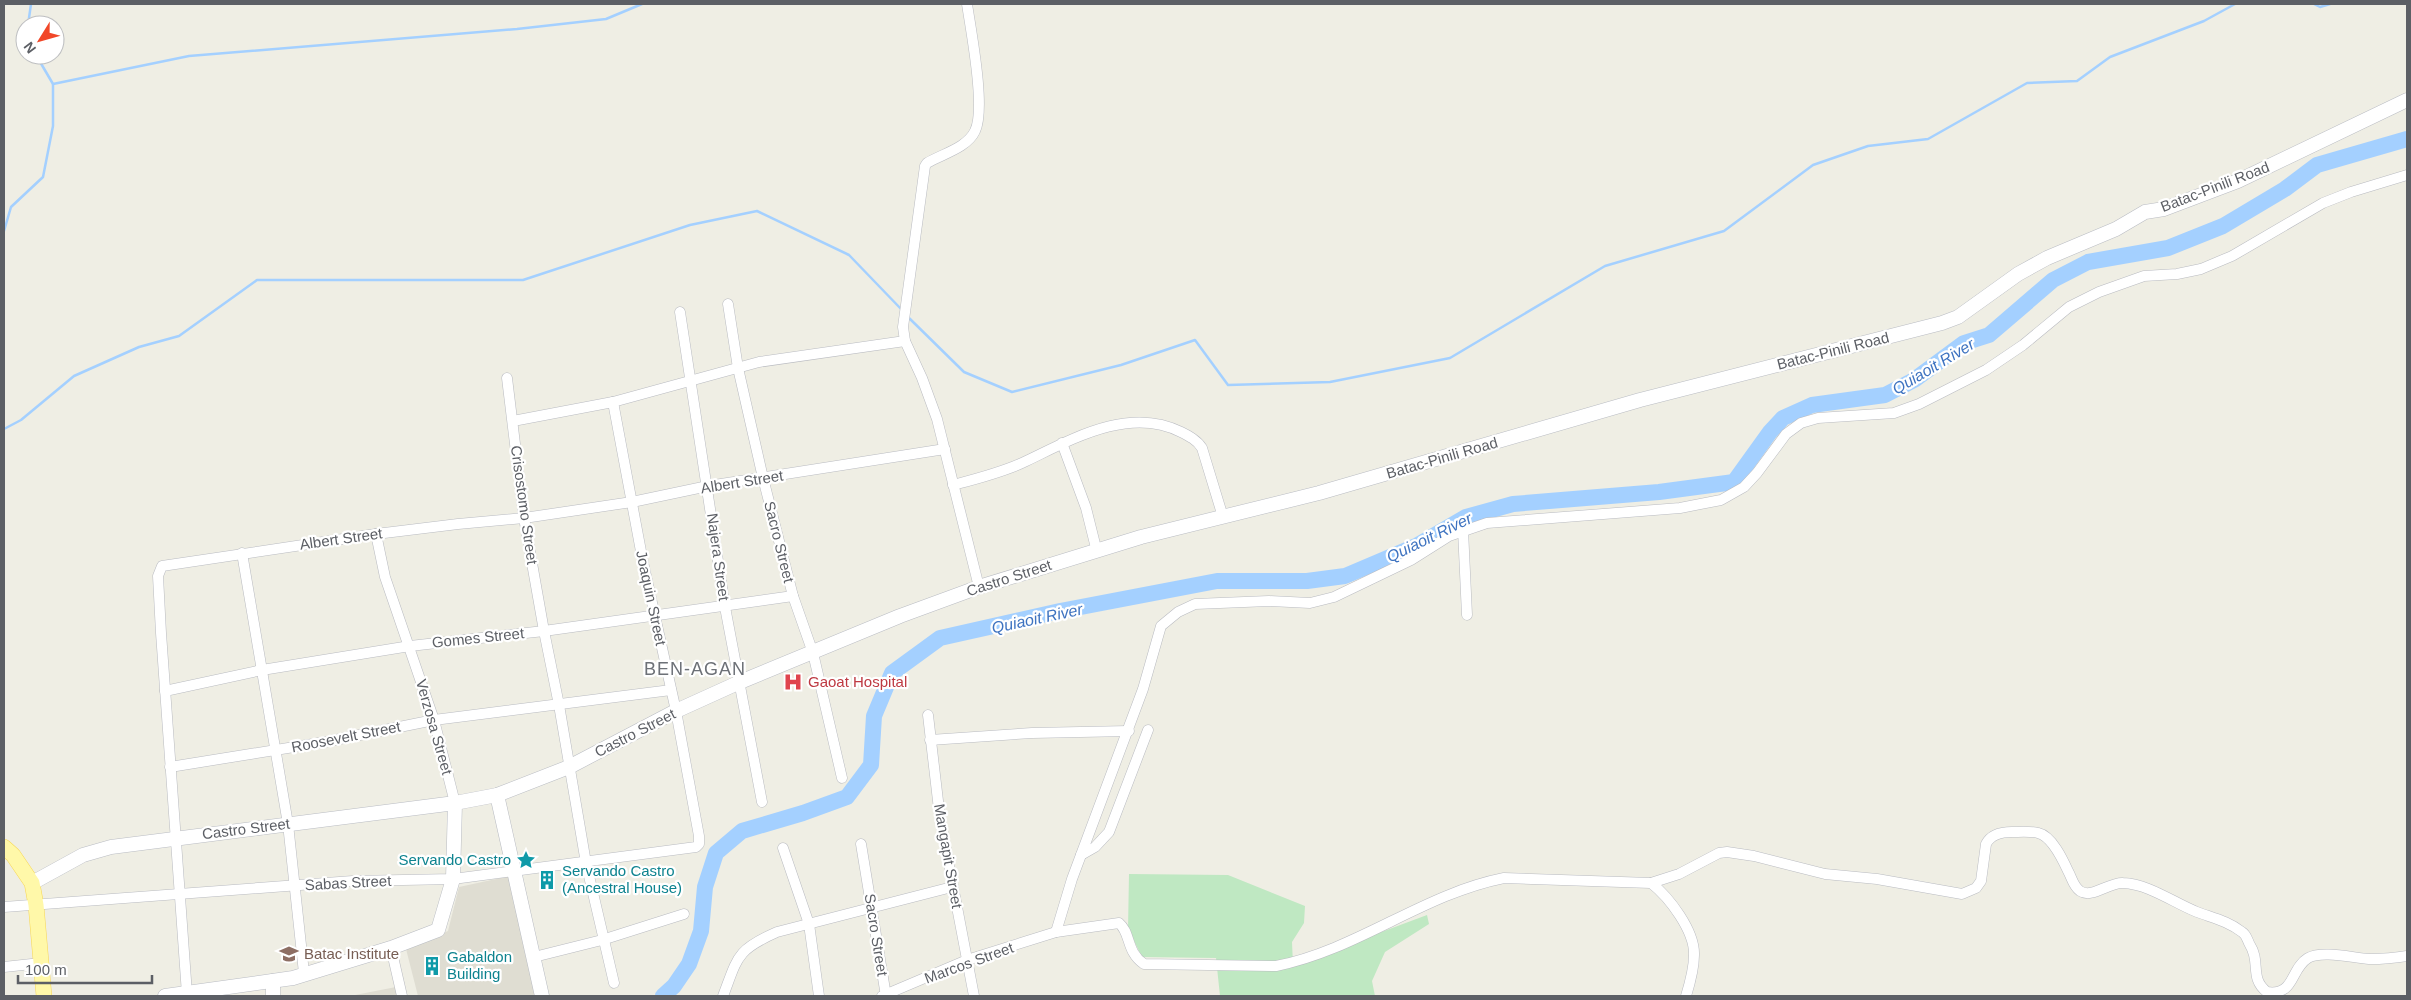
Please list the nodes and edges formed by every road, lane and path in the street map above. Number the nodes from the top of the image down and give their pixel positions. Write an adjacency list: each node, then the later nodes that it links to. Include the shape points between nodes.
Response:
1 (967, 4): 6 (street, via 979,96 975,131 961,146 925,166 907,291)
2 (2407, 100): 18 (main road, Batac-Pinili Road, via 2238,181 2164,209 2144,212 2116,230 2047,258 2018,274 1958,317 1942,323 1640,400 1386,475)
3 (2407, 175): 20 (street, via 2323,204 2232,256 2177,274 2144,276 2099,292 2069,307 1986,370 1919,404 1894,413 1818,418 1802,424 1786,434 1744,487 1721,500 1680,508 1487,523)
4 (728, 304): 7 (street, Sacro Street)
5 (680, 312): 9 (street, Najera Street)
6 (905, 341): 7 (street, via 775,358); 13 (street, via 930,397)
7 (738, 368): 9 (street); 14 (street, Sacro Street)
8 (507, 378): 11 (street, Crisostomo Street)
9 (690, 381): 10 (street); 16 (street, Najera Street)
10 (613, 402): 11 (street); 17 (street, Joaquin Street)
11 (513, 421): 19 (street, Crisostomo Street)
12 (1062, 443): 15 (street, via 1001,471); 18 (street, via 1116,425 1157,423 1170,426 1196,440 1202,448); 22 (street, via 1086,508)
13 (945, 449): 14 (street, Albert Street); 15 (street)
14 (763, 478): 16 (street, Albert Street); 25 (street, Sacro Street)
15 (953, 485): 24 (street)
16 (708, 486): 17 (street, Albert Street); 26 (street, Najera Street)
17 (632, 502): 19 (street, Albert Street); 27 (street, Joaquin Street)
18 (1223, 517): 22 (main road, Castro Street, via 1141,537)
19 (524, 518): 21 (street, Albert Street); 29 (street, Crisostomo Street)
20 (1463, 530): 28 (street); 41 (street, via 1411,560 1334,597 1310,604 1269,601 1195,604 1178,612 1161,626)
21 (376, 534): 23 (street, Albert Street); 30 (street, Verzosa Street, via 385,577)
22 (1097, 552): 24 (main road, Castro Street)
23 (242, 553): 32 (street); 35 (street, Albert Street, via 170,564 158,570)
24 (979, 587): 31 (main road, Castro Street)
25 (793, 596): 26 (street, Gomes Street); 31 (street, Sacro Street)
26 (725, 607): 27 (street, Gomes Street); 33 (street, Najera Street)
27 (655, 615): 29 (street, Gomes Street); 34 (street, Joaquin Street)
28 (1467, 615)
29 (544, 631): 30 (street, Gomes Street); 36 (street, Crisostomo Street)
30 (410, 646): 32 (street, Gomes Street); 39 (street, Verzosa Street)
31 (813, 653): 33 (main road, Castro Street); 46 (street, Sacro Street)
32 (262, 670): 35 (street, Gomes Street); 43 (street)
33 (740, 682): 37 (main road, Castro Street); 48 (street, Najera Street)
34 (671, 690): 36 (street, Roosevelt Street); 37 (street, Joaquin Street)
35 (165, 691): 44 (street, Albert Street)
36 (560, 705): 39 (street, Roosevelt Street); 45 (street, Crisostomo Street)
37 (676, 711): 45 (main road, Castro Street); 54 (street, Joaquin Street, via 699,836 699,844)
38 (928, 715): 42 (street, Mangapit Street)
39 (434, 720): 43 (street, Roosevelt Street); 49 (street, Verzosa Street)
40 (1148, 730): 56 (street, via 1109,832 1095,847)
41 (1129, 731): 42 (street); 56 (street)
42 (930, 740): 63 (street, Mangapit Street)
43 (275, 751): 44 (street, Roosevelt Street); 50 (street)
44 (170, 767): 51 (street, Albert Street)
45 (570, 767): 47 (main road, Castro Street); 57 (street, Crisostomo Street)
46 (842, 778)
47 (497, 795): 49 (main road, Castro Street); 58 (main road)
48 (762, 802)
49 (455, 803): 50 (main road, Castro Street); 59 (main road, Verzosa Street)
50 (288, 824): 51 (main road, Castro Street); 62 (street)
51 (176, 838): 60 (main road, Castro Street, via 111,847 83,855); 64 (street, Albert Street)
52 (861, 844): 67 (street, Sacro Street)
53 (4, 846): 60 (main road)
54 (690, 848): 57 (street, Sabas Street)
55 (783, 848): 69 (street)
56 (1081, 855): 70 (street)
57 (586, 863): 58 (street, Sabas Street); 71 (street, Crisostomo Street)
58 (516, 873): 59 (street, Sabas Street); 74 (main road)
59 (453, 879): 62 (street, Sabas Street); 72 (main road, Verzosa Street, via 438,930)
60 (32, 883): 65 (main road)
61 (1651, 883): 70 (street, Marcos Street, via 1526,878 1487,881 1441,897 1357,938 1276,966 1144,964 1131,950 1119,923); 73 (street, via 1727,852 1825,874 1962,894 1976,888 1981,881 1989,839 2006,832 2034,832 2042,834 2053,846 2073,883 2086,894 2122,883 2140,886 2229,923 2245,934 2256,954 2256,979 2267,992 2285,989 2308,958 2330,955 2370,959); 91 (street, via 1675,907 1694,952)
62 (296, 886): 64 (street, Sabas Street); 78 (street)
63 (952, 887): 67 (street); 75 (street, Mangapit Street)
64 (180, 893): 65 (street, Sabas Street); 81 (street, Albert Street)
65 (36, 905): 66 (street, Sabas Street); 76 (main road)
66 (4, 907)
67 (872, 908): 69 (street); 89 (street, Sacro Street)
68 (684, 914): 71 (street)
69 (809, 924): 87 (street, via 777,932 740,953); 88 (street)
70 (1056, 932): 75 (street, Marcos Street)
71 (602, 940): 74 (street); 80 (street, Crisostomo Street)
72 (391, 948): 78 (main road); 85 (street)
73 (2407, 956)
74 (534, 957): 86 (main road)
75 (967, 960): 89 (street, Marcos Street); 90 (street, Mangapit Street)
76 (41, 963): 77 (street); 82 (main road)
77 (4, 967)
78 (304, 972): 79 (main road, via 294,978)
79 (273, 981): 81 (main road); 84 (main road)
80 (614, 983)
81 (188, 994): 83 (main road)
82 (44, 996)
83 (165, 996)
84 (273, 996)
85 (402, 996)
86 (542, 996)
87 (723, 996)
88 (819, 996)
89 (885, 996)
90 (974, 996)
91 (1686, 996)

